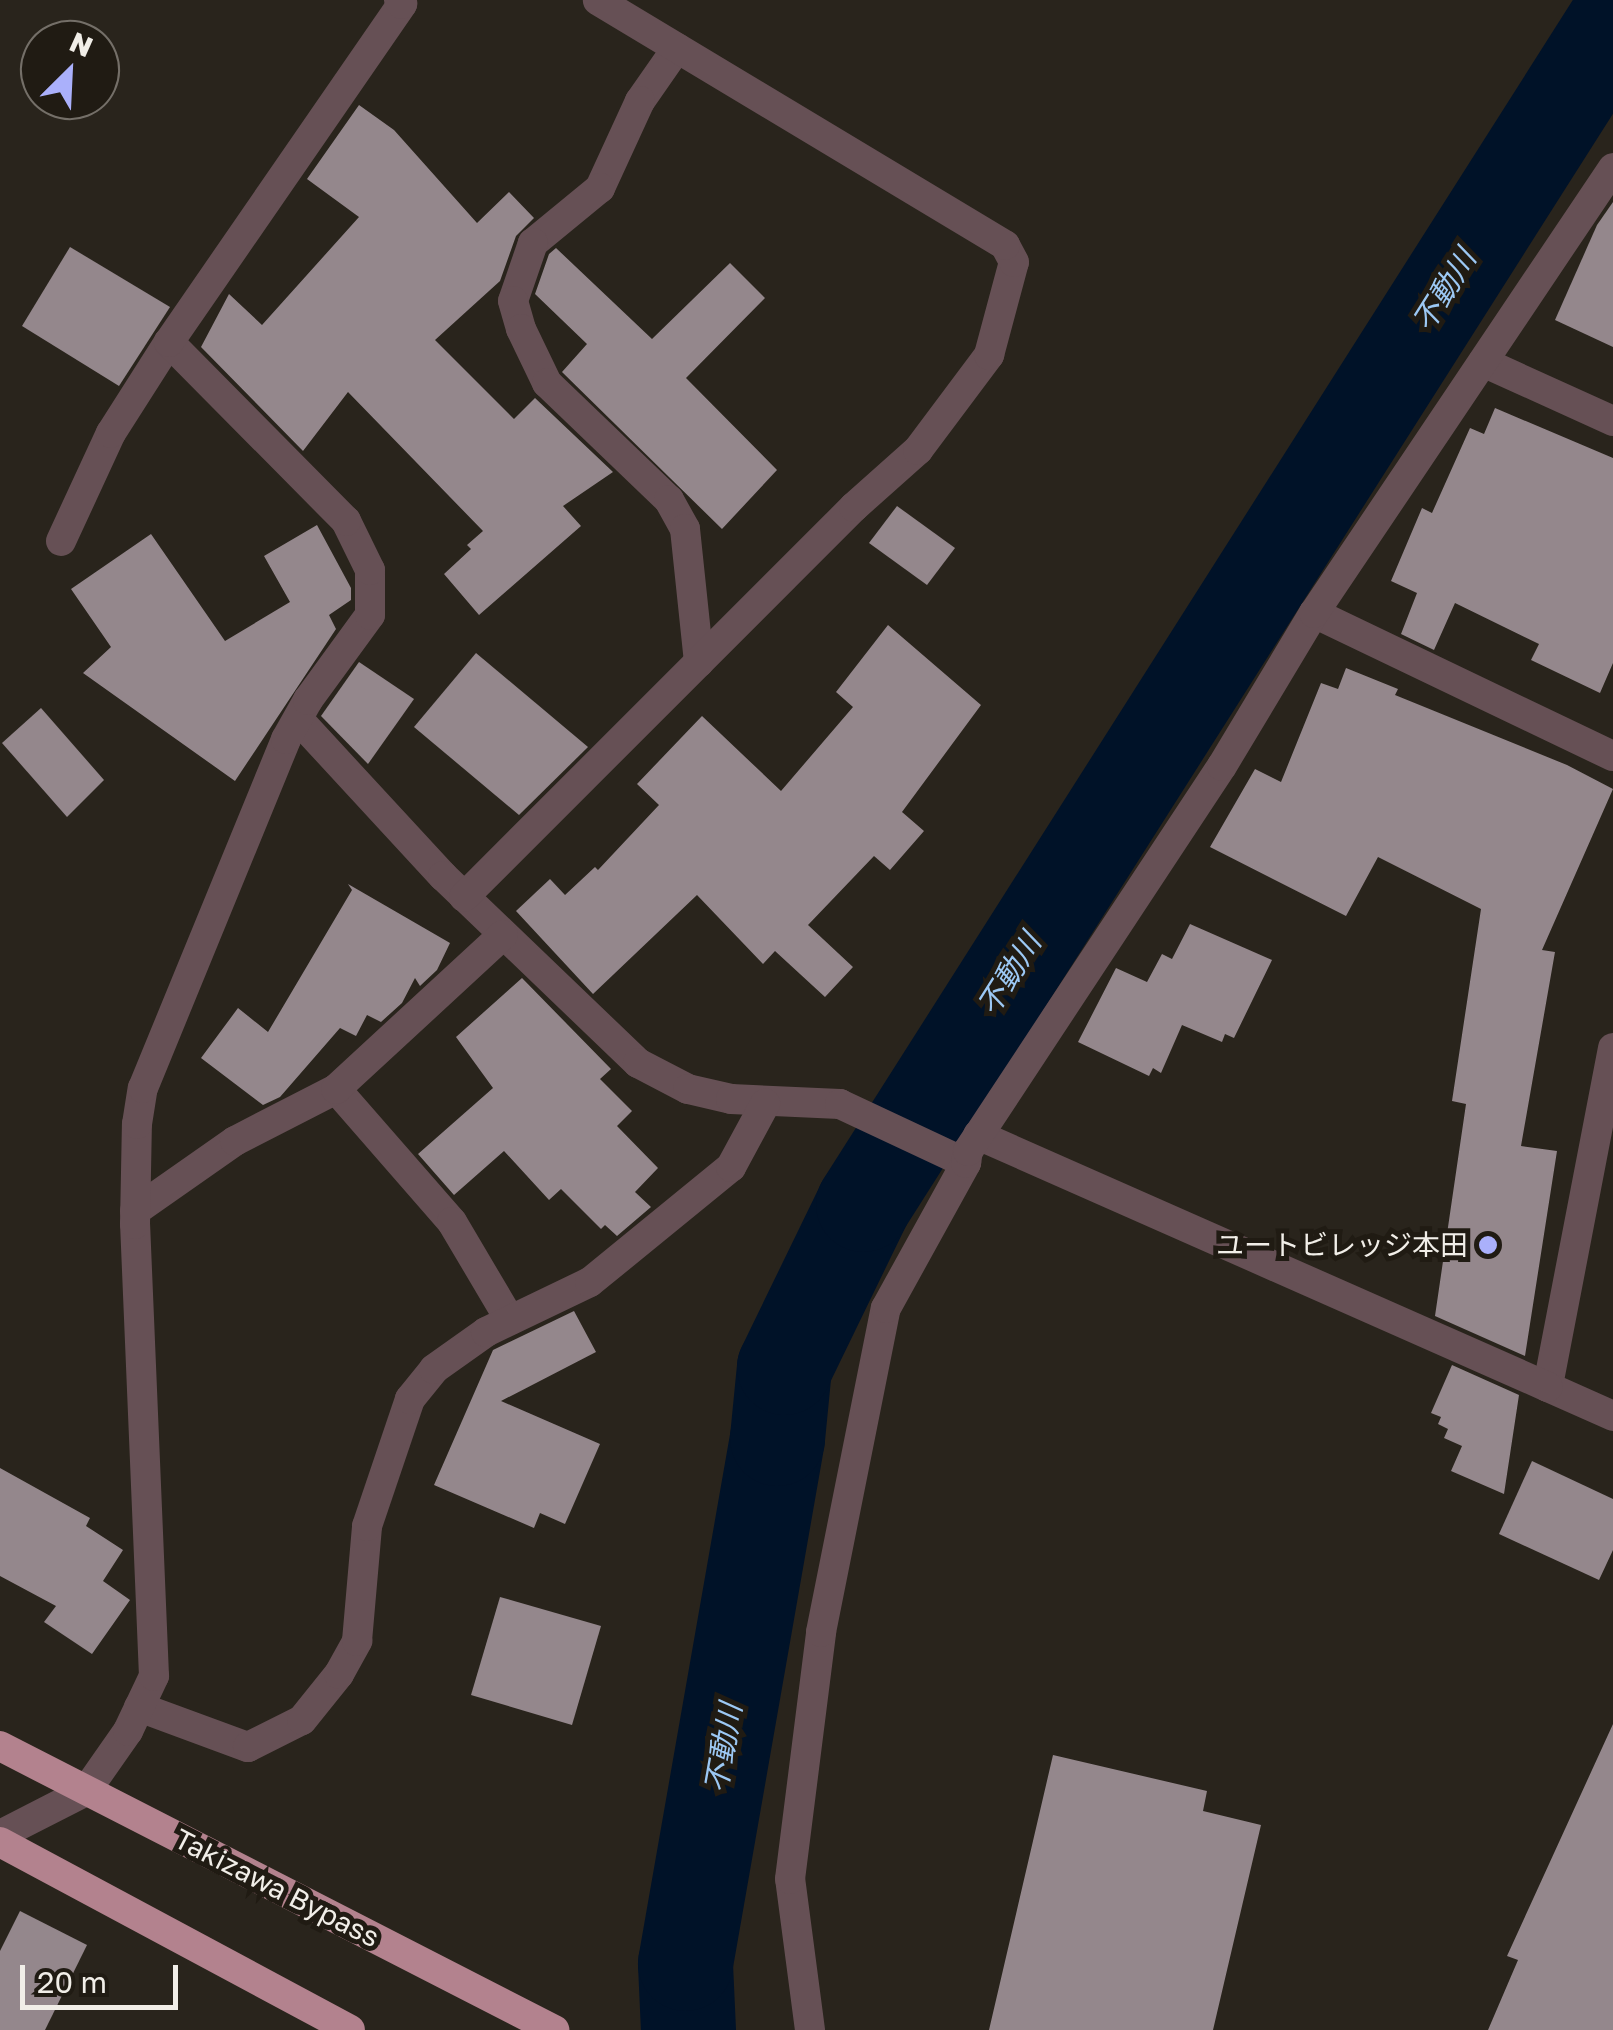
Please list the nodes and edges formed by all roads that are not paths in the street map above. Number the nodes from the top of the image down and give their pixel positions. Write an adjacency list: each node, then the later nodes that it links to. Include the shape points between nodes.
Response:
1 (399, 0): 5 (street)
2 (598, 0): 3 (street)
3 (677, 48): 10 (street, via 640,101 600,188 532,243 513,301 548,383 670,500 686,530); 10 (street, via 1006,245 1014,262 989,355 959,401 918,450)
4 (1613, 168): 6 (street)
5 (169, 342): 8 (street, via 111,433); 11 (street, via 346,521 370,570 370,615)
6 (1483, 362): 7 (street); 9 (street)
7 (1613, 421)
8 (60, 541)
9 (1314, 613): 12 (street); 19 (street, via 1222,766)
10 (699, 662): 13 (street)
11 (298, 718): 13 (street); 21 (street, via 143,1088)
12 (1613, 756)
13 (464, 898): 14 (street)
14 (503, 935): 17 (street); 18 (street, via 638,1062 688,1088)
15 (1613, 1048): 16 (street)
16 (1609, 1084): 23 (street)
17 (336, 1089): 21 (street, via 235,1141); 22 (street, via 452,1222)
18 (766, 1104): 20 (street, via 840,1104); 22 (street, via 731,1167 590,1282)
19 (978, 1135): 20 (street); 23 (street)
20 (966, 1163): 31 (street, via 886,1308 822,1632 790,1879)
21 (135, 1211): 25 (street, via 154,1676)
22 (510, 1320): 25 (street, via 434,1369 410,1399 368,1526 357,1642 302,1720 248,1747)
23 (1548, 1386): 24 (street)
24 (1613, 1416)
25 (139, 1707): 27 (street)
26 (0, 1746): 27 (highway, Takizawa Bypass)
27 (86, 1790): 28 (street); 30 (highway, Takizawa Bypass)
28 (0, 1839): 29 (highway)
29 (350, 2030)
30 (554, 2030)
31 (810, 2030)

